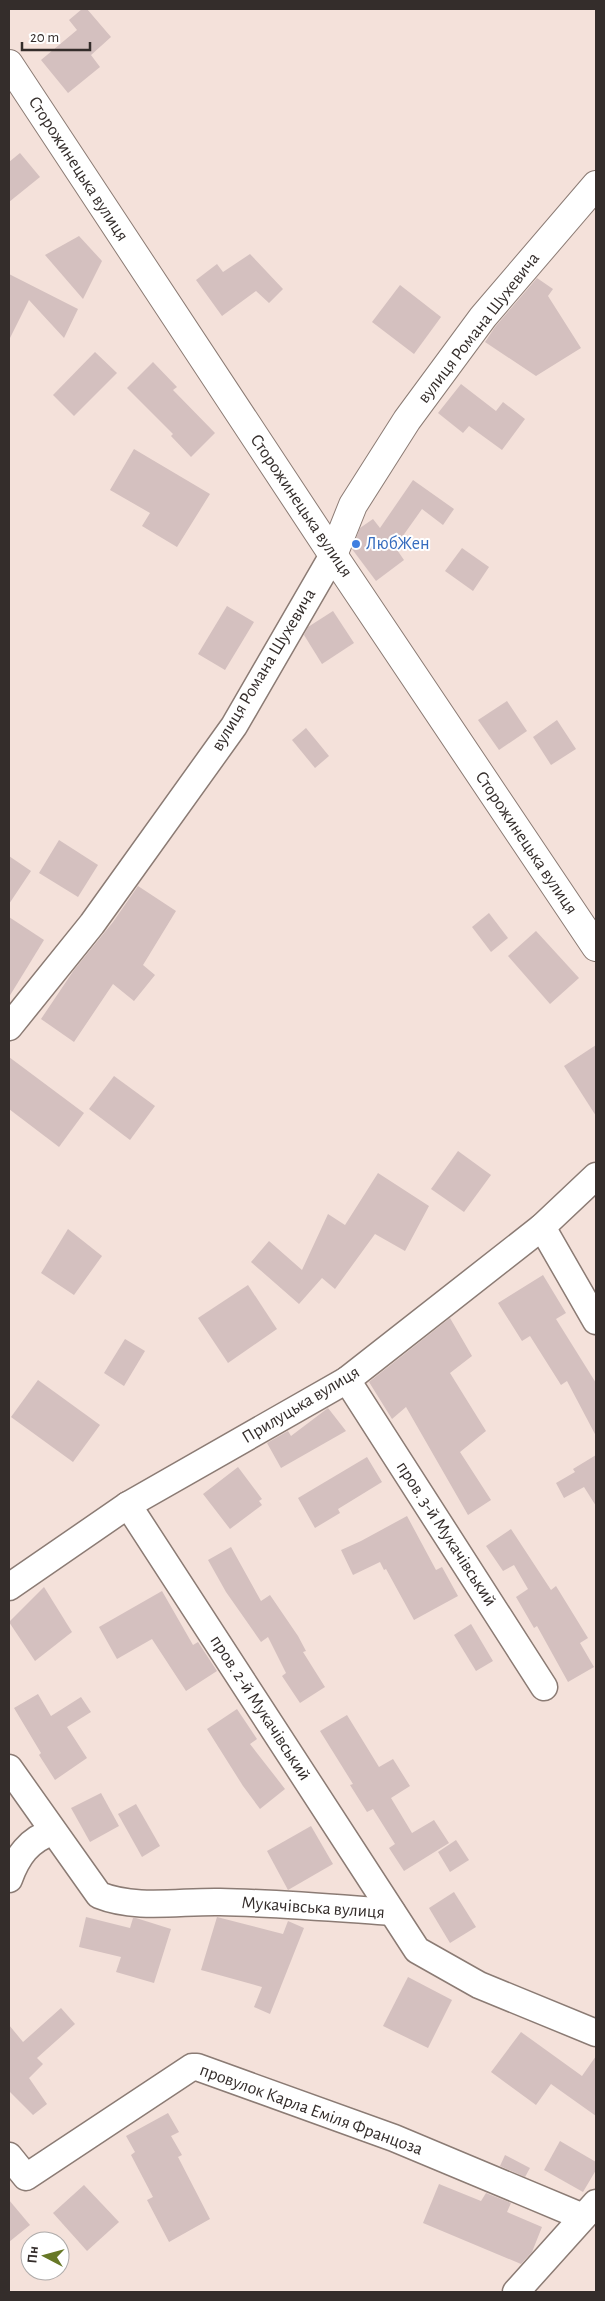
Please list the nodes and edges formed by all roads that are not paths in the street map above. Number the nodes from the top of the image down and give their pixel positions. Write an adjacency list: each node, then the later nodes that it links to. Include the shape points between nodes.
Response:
1 (9, 64): 3 (main road, Сторожинецька вулиця)
2 (596, 185): 3 (main road, вулиця Романа Шухевича, via 483,317 407,420 353,506)
3 (333, 555): 4 (main road, Сторожинецька вулиця); 5 (street, вулиця Романа Шухевича, via 234,726 92,924)
4 (596, 947)
5 (9, 1027)
6 (596, 1176): 7 (street, Прилуцька вулиця)
7 (542, 1227): 8 (street); 9 (street, Прилуцька вулиця)
8 (596, 1321)
9 (347, 1380): 10 (street, Прилуцька вулиця); 12 (street, пров. 3-й Мукачівський)
10 (128, 1505): 11 (street, Прилуцька вулиця); 16 (street, пров. 2-й Мукачівський)
11 (9, 1587)
12 (544, 1687)
13 (9, 1768): 14 (street)
14 (53, 1832): 15 (street, via 38,1836 15,1862); 16 (street, Мукачівська вулиця, via 99,1895 112,1901 220,1902)
15 (9, 1879)
16 (392, 1912): 17 (street, Мукачівська вулиця, via 417,1950 479,1985)
17 (596, 2033)
18 (9, 2156): 19 (street, провулок Карла Еміля Францоза, via 26,2176 196,2067)
19 (590, 2210): 20 (street)
20 (516, 2292)

